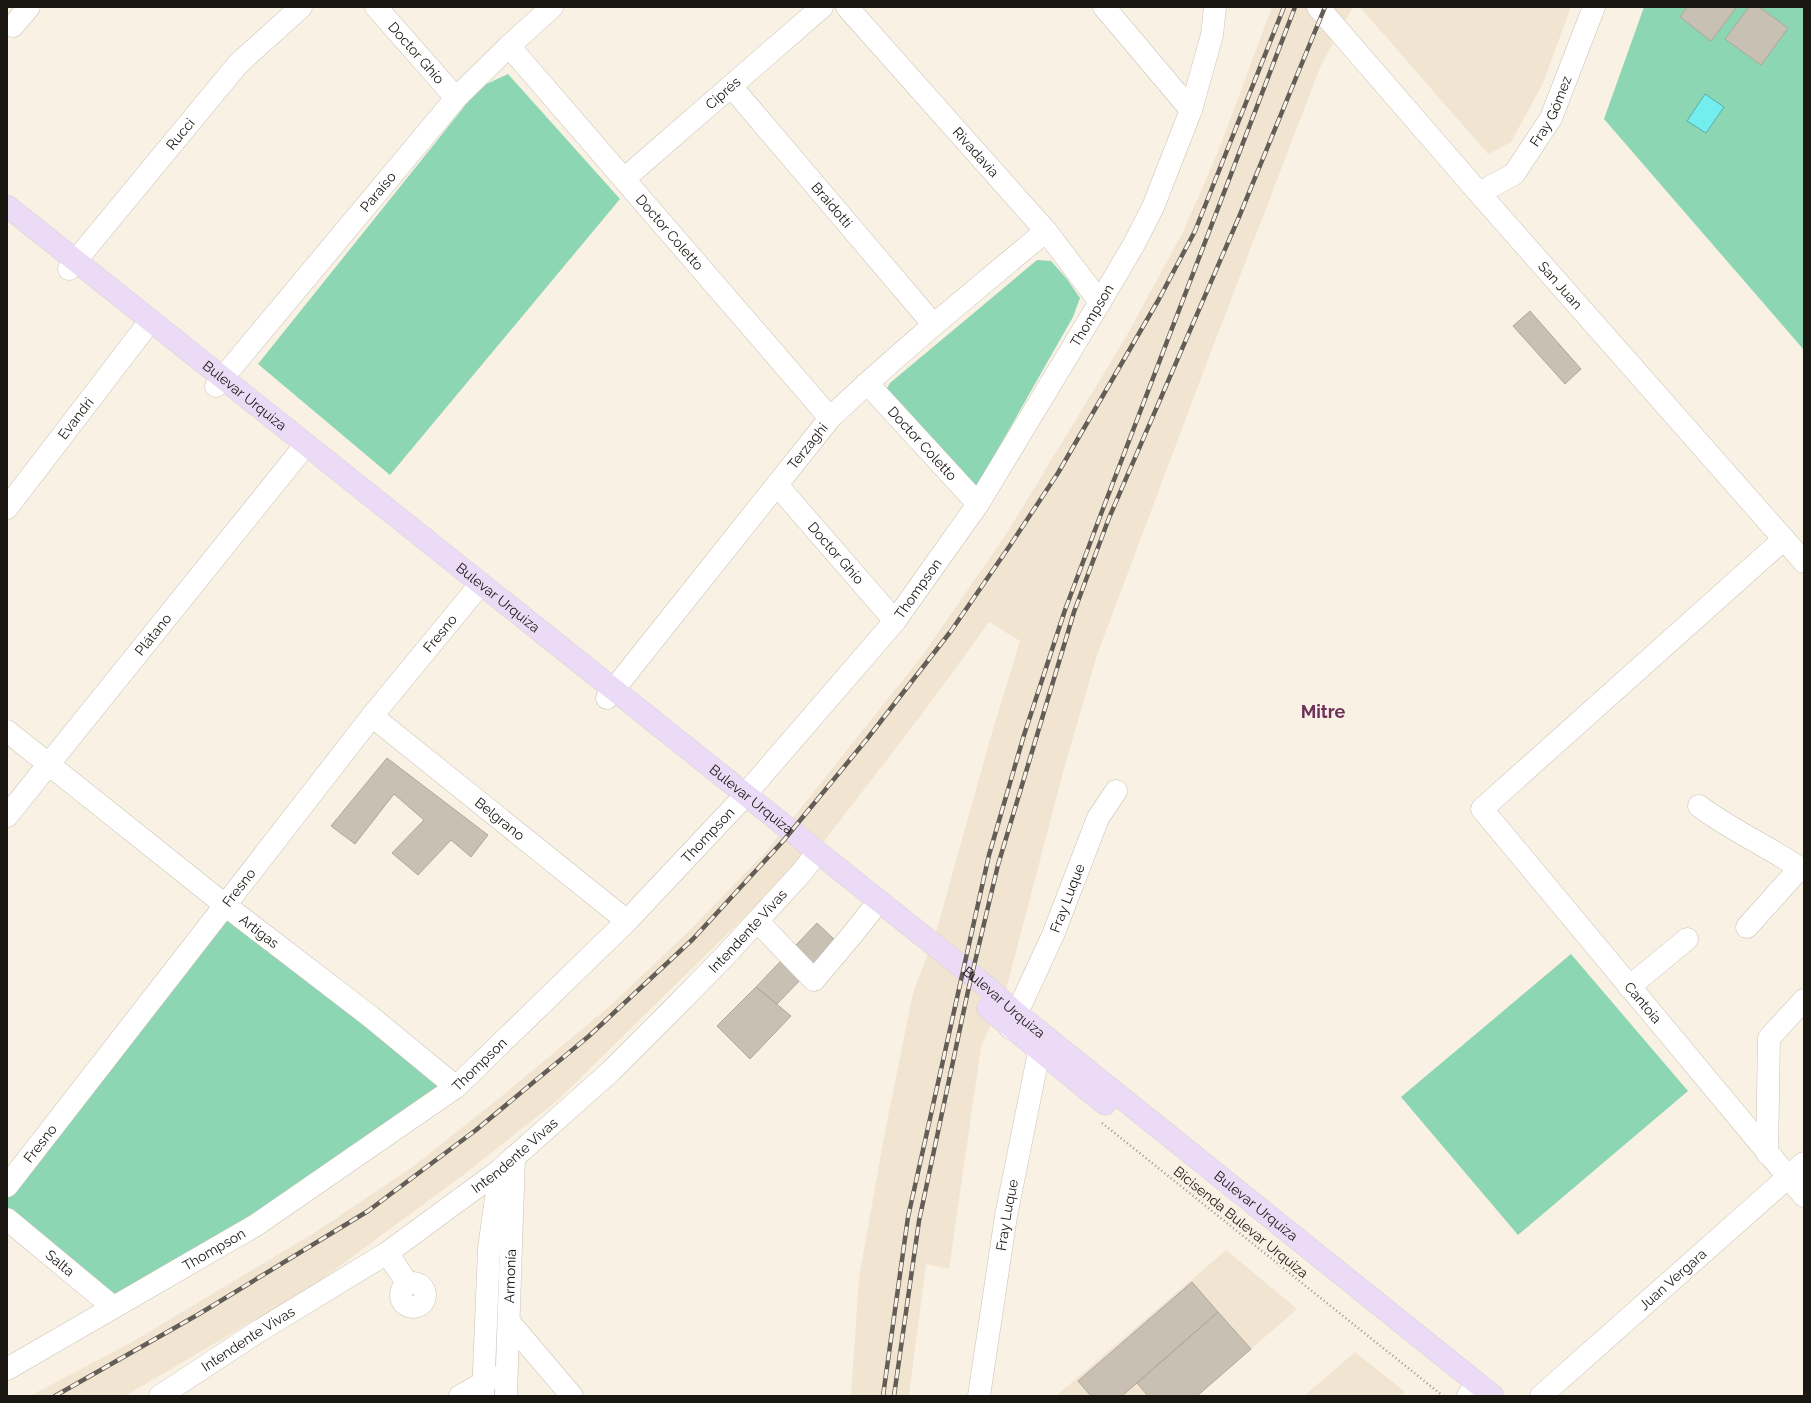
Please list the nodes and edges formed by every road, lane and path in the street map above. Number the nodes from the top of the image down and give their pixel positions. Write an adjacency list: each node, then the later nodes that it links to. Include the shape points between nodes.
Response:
1 (29, 7): 11 (street)
2 (302, 7): 21 (street, Rucci, via 238,64)
3 (376, 7): 14 (street, Doctor Ghío)
4 (552, 7): 12 (street, Paraíso)
5 (822, 7): 13 (street, Ciprés)
6 (847, 7): 20 (street, Rivadavia)
7 (1104, 7): 15 (street)
8 (1215, 7): 15 (street, Thompson, via 1212,35)
9 (1318, 7): 17 (street, San Juan)
10 (1594, 7): 17 (street, Fray Gómez, via 1551,118 1514,174)
11 (13, 26)
12 (509, 46): 14 (street, Paraíso); 16 (street, Doctor Coletto)
13 (731, 86): 16 (street, Ciprés); 23 (street, Braidotti)
14 (456, 98): 25 (street, Paraíso)
15 (1191, 110): 22 (street, Thompson, via 1153,207)
16 (624, 179): 27 (street, Doctor Coletto)
17 (1479, 193): 32 (street, San Juan)
18 (7, 206): 21 (main road, Bulevar Urquiza)
19 (7, 222): 21 (main road, Bulevar Urquiza)
20 (1046, 232): 22 (street, Rivadavia); 23 (street, Terzaghi)
21 (72, 265): 24 (main road, Bulevar Urquiza); 25 (main road, Bulevar Urquiza)
22 (1100, 302): 30 (street, Thompson)
23 (933, 324): 26 (street, Terzaghi)
24 (144, 329): 25 (main road, Bulevar Urquiza); 31 (street, Evandri)
25 (219, 383): 28 (main road, Bulevar Urquiza); 36 (main road, Bulevar Urquiza)
26 (867, 383): 27 (street, Terzaghi); 30 (street, Doctor Coletto)
27 (830, 418): 29 (street, Terzaghi)
28 (299, 453): 34 (main road, Bulevar Urquiza); 39 (street, Plátano)
29 (777, 485): 35 (street, Doctor Ghío); 36 (street, Terzaghi)
30 (978, 504): 35 (street, Thompson)
31 (7, 508)
32 (1784, 539): 33 (street, San Juan); 52 (street, Cantoia, via 1482,809)
33 (1804, 562)
34 (474, 592): 36 (main road, Bulevar Urquiza); 37 (street, Fresno)
35 (895, 621): 41 (street, Thompson)
36 (610, 694): 41 (main road, Bulevar Urquiza)
37 (372, 716): 46 (street, Fresno); 48 (street, Belgrano)
38 (7, 731): 39 (street, Artigas)
39 (48, 765): 43 (street, Plátano); 46 (street, Artigas)
40 (1116, 791): 54 (street, Fray Luque, via 1098,818 1053,935)
41 (741, 798): 44 (main road, Bulevar Urquiza); 48 (street, Thompson)
42 (1699, 806): 45 (street, via 1720,822 1786,858)
43 (7, 816)
44 (814, 857): 47 (main road, Bulevar Urquiza); 49 (street, Intendente Vivas); 54 (main road, Bulevar Urquiza, via 987,987)
45 (1802, 870): 50 (street)
46 (225, 905): 56 (street, Artigas, via 371,1017); 62 (street, Fresno)
47 (871, 911): 49 (street, via 814,980); 54 (main road, Bulevar Urquiza, via 968,991)
48 (627, 921): 56 (street, Thompson)
49 (757, 921): 59 (street, Intendente Vivas, via 626,1057)
50 (1747, 927)
51 (1688, 939): 52 (street)
52 (1629, 987): 58 (street, Cantoia)
53 (1804, 1000): 58 (street, via 1769,1038)
54 (1013, 1021): 55 (main road, Bulevar Urquiza)
55 (1042, 1044): 76 (street, Fray Luque, via 1006,1216); 78 (main road, Bulevar Urquiza); 79 (main road, Bulevar Urquiza)
56 (456, 1087): 67 (street, Thompson, via 256,1225)
57 (1101, 1122): 77 (path, Bicisenda Bulevar Urquiza)
58 (1767, 1153): 61 (street, Cantoia)
59 (506, 1163): 65 (street, Intendente Vivas); 68 (street, Armonía); 71 (street, Armonía, via 489,1248)
60 (1804, 1163): 61 (street, Juan Vergara)
61 (1788, 1177): 63 (street, Cantoia); 80 (street, Juan Vergara)
62 (7, 1186)
63 (1804, 1196)
64 (7, 1219): 67 (street, Salta)
65 (387, 1253): 66 (street); 72 (street, Intendente Vivas, via 259,1331)
66 (408, 1284)
67 (113, 1307): 69 (street, Thompson)
68 (510, 1323): 70 (street, Armonía); 75 (street)
69 (7, 1369)
70 (507, 1372): 71 (street); 74 (street, Armonía)
71 (484, 1389): 73 (street)
72 (160, 1396)
73 (460, 1396)
74 (506, 1396)
75 (572, 1396)
76 (979, 1396)
77 (1443, 1396)
78 (1469, 1396)
79 (1493, 1396)
80 (1541, 1396)

